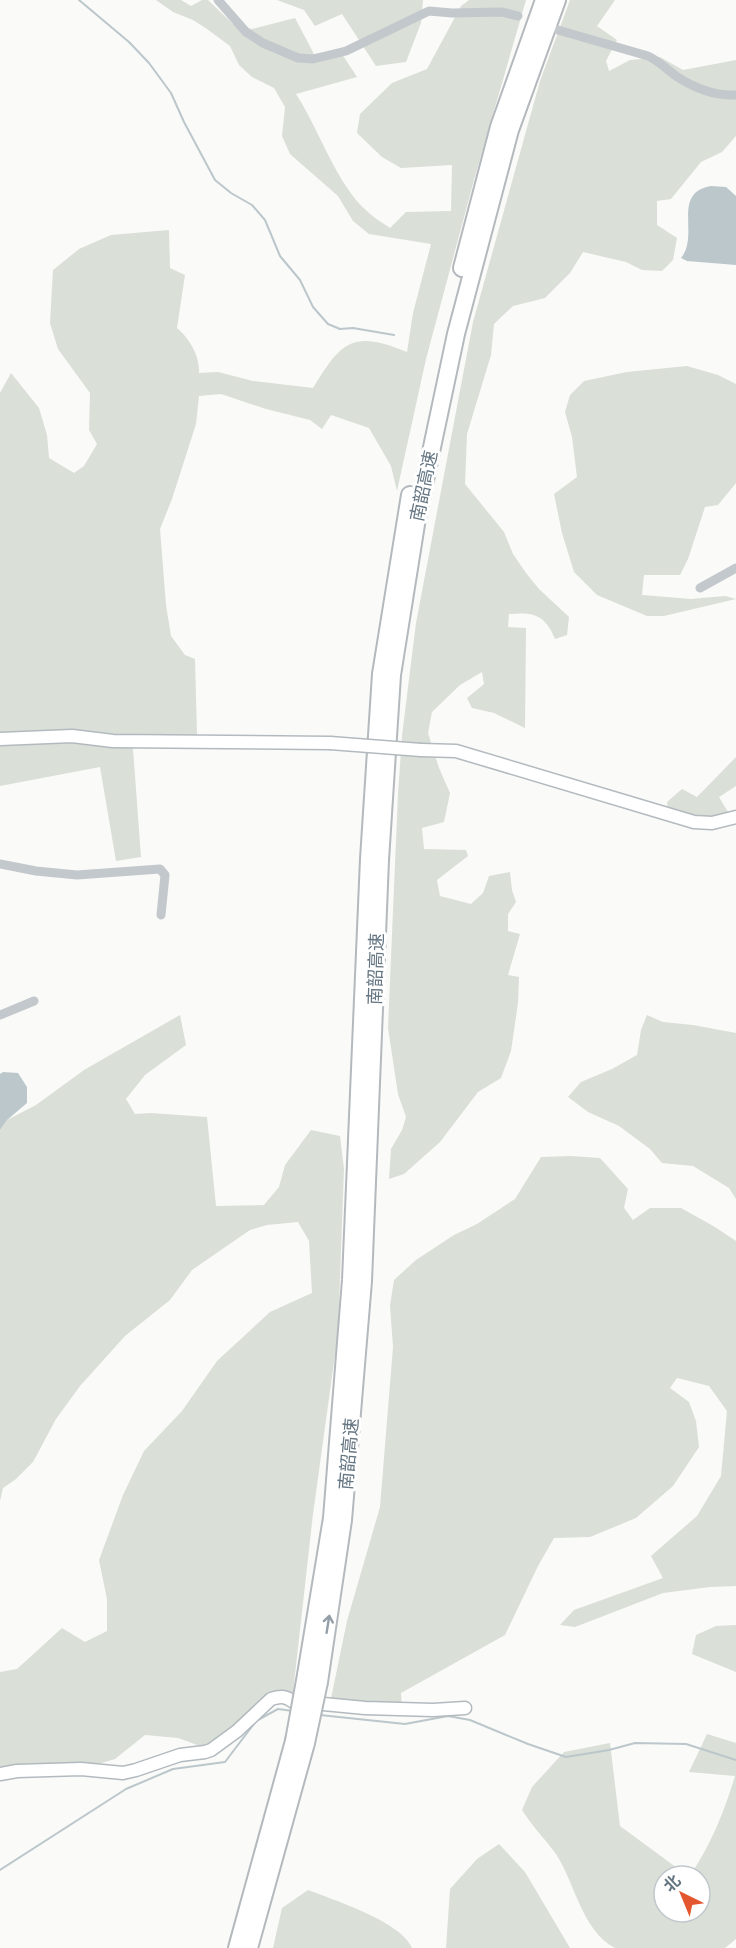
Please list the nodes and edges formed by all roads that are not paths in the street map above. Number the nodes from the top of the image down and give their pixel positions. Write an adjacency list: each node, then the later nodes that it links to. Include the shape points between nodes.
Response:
1 (218, 0): 4 (street, via 246,32 263,43 298,58 314,59 346,51 429,10)
2 (544, 0): 15 (highway, 南韶高速, via 499,127 445,332 405,516 381,674 368,871 351,1280 332,1518)
3 (557, 0): 15 (highway, 南韶高速, one-way to 3, via 343,1520 363,1281 380,860 392,675 417,518 456,334 510,130)
4 (518, 16)
5 (558, 30): 6 (street, via 656,60 693,86)
6 (736, 95)
7 (736, 568): 8 (street)
8 (700, 588)
9 (0, 739): 10 (street, bridge, via 72,736 112,741 330,743 456,751 694,822 712,823)
10 (736, 817)
11 (0, 864): 12 (street, via 77,875 160,869 165,875)
12 (161, 915)
13 (34, 1001): 14 (street)
14 (0, 1015)
15 (312, 1678): 17 (highway, 南韶高速, bridge)
16 (465, 1708): 18 (street, via 365,1708 292,1701 278,1696 205,1752 180,1755 123,1773 81,1769)
17 (300, 1742): 19 (highway, 南韶高速); 20 (highway, 南韶高速)
18 (0, 1774)
19 (237, 1948)
20 (249, 1948)

